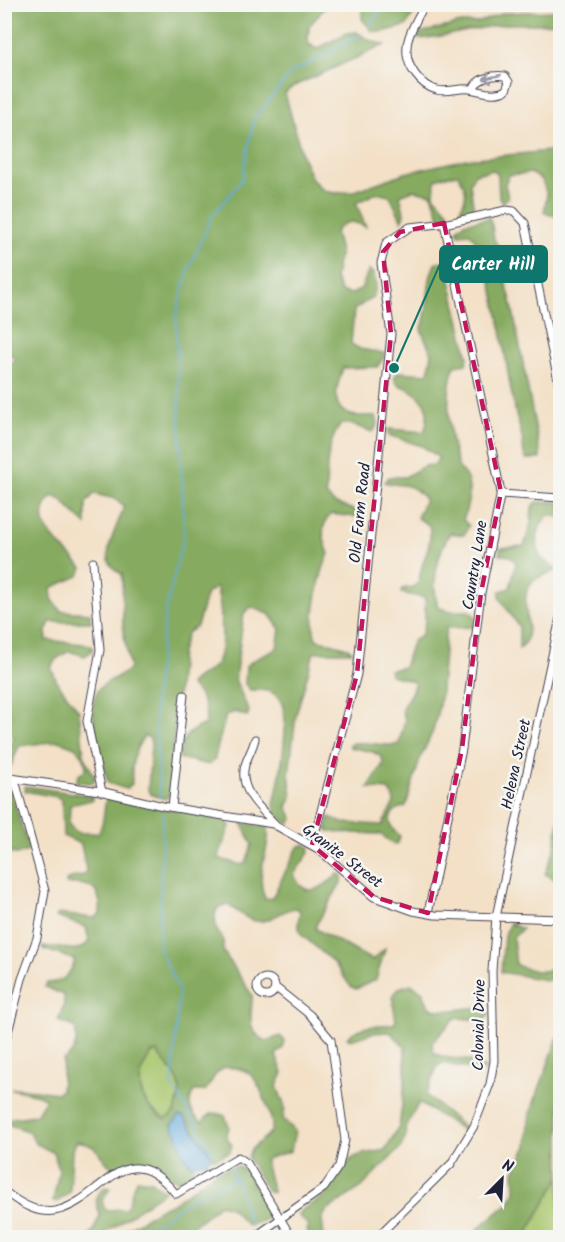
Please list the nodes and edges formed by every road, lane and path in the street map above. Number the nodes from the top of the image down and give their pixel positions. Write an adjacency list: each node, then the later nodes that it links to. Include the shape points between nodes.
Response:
1 (425, 4): 2 (street, via 406,43 409,64 423,83 438,91)
2 (473, 89): 2 (street, one-way to 2, via 478,93 501,93 509,82 506,76 498,75 479,80)
3 (444, 223): 4 (street, via 506,210 521,216 532,249); 5 (street, Country Lane); 16 (street, Old Farm Road, via 410,227 386,243 383,252 381,263 391,334 357,674)
4 (561, 390)
5 (500, 494): 6 (street); 17 (street, Country Lane, via 482,593 462,749)
6 (561, 498)
7 (93, 562): 13 (street, via 100,650 87,721)
8 (561, 618): 18 (street, Helena Street)
9 (184, 695): 14 (street)
10 (255, 739): 15 (street, via 244,781 256,804)
11 (4, 777): 12 (street, Granite Street)
12 (15, 780): 13 (street, Granite Street); 21 (street, via 45,891 37,938)
13 (102, 792): 14 (street, Granite Street)
14 (172, 807): 15 (street, Granite Street)
15 (278, 826): 16 (street, Granite Street)
16 (312, 845): 17 (street, Granite Street, via 374,897 392,906)
17 (428, 913): 18 (street, Granite Street)
18 (496, 916): 19 (street, Granite Street); 26 (street, Colonial Drive, via 492,971 494,1060 483,1107 451,1164)
19 (561, 919)
20 (275, 987): 23 (street, via 328,1034 345,1140 339,1166 324,1188)
21 (4, 1047)
22 (4, 1191): 23 (street, via 34,1209 59,1210 123,1170 140,1168 161,1177 176,1194 238,1157 247,1163)
23 (280, 1219): 24 (street); 25 (street)
24 (253, 1238)
25 (292, 1238)
26 (376, 1238)

